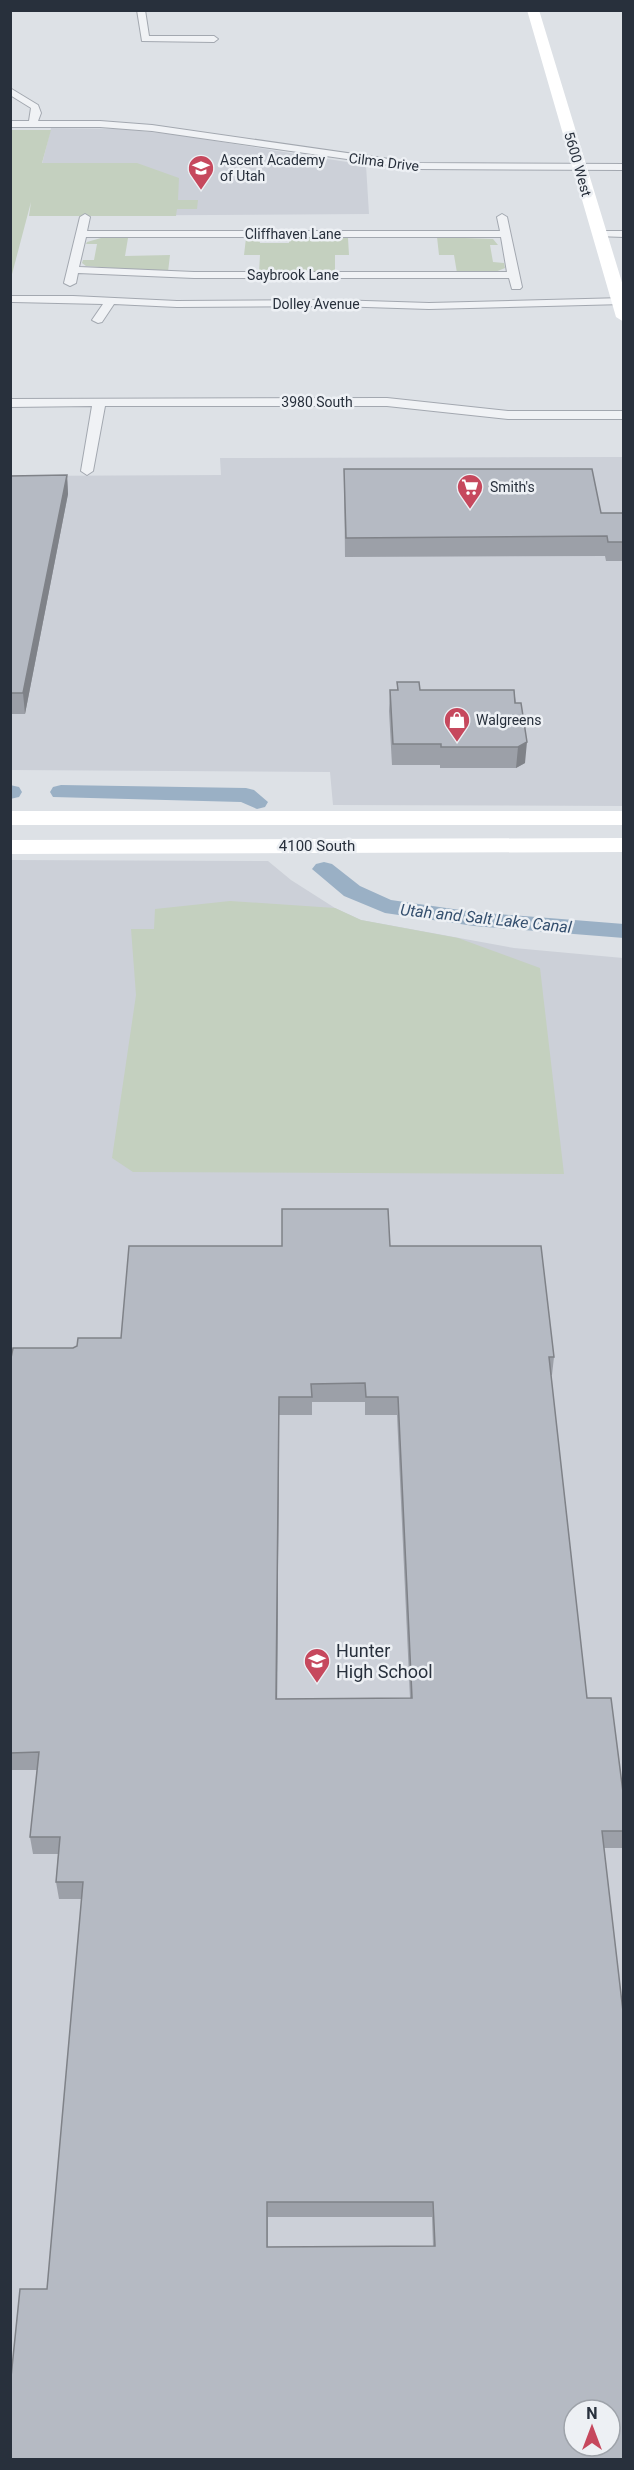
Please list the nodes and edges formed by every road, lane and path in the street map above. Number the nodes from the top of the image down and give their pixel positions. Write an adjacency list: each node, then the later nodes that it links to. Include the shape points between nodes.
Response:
1 (141, 10): 3 (street, via 145,39)
2 (533, 10): 7 (main road, 5600 West)
3 (214, 39)
4 (10, 91): 6 (street, via 35,107)
5 (10, 124): 6 (street, Cilma Drive)
6 (33, 124): 7 (street, Cilma Drive, via 152,128 417,166)
7 (579, 167): 8 (street, Cilma Drive); 13 (main road, 5600 West)
8 (624, 167)
9 (85, 217): 11 (street)
10 (502, 217): 12 (street)
11 (81, 234): 12 (street, Cliffhaven Lane); 15 (street)
12 (505, 234): 18 (street)
13 (600, 234): 14 (street); 23 (main road, 5600 West)
14 (624, 234)
15 (73, 270): 16 (street, Saybrook Lane); 19 (street)
16 (282, 275): 17 (street, Saybrook Lane); 25 (street, via 282,297)
17 (297, 275): 18 (street, Saybrook Lane); 25 (street, via 297,296)
18 (514, 275): 20 (street)
19 (68, 292)
20 (518, 294)
21 (14, 299): 22 (street, Dolley Avenue)
22 (110, 301): 25 (street, Dolley Avenue); 28 (street)
23 (621, 301): 24 (street, Dolley Avenue); 26 (main road, 5600 West)
24 (478, 304): 25 (street, Dolley Avenue); 27 (street)
25 (291, 308)
26 (624, 317)
27 (484, 318)
28 (98, 320)
29 (10, 403): 30 (street, 3980 South)
30 (99, 403): 31 (street, 3980 South, via 387,402 502,415); 32 (street)
31 (624, 415)
32 (87, 471)
33 (10, 818): 34 (main road, 4100 South)
34 (624, 818)
35 (624, 845): 36 (main road, 4100 South)
36 (10, 848)

